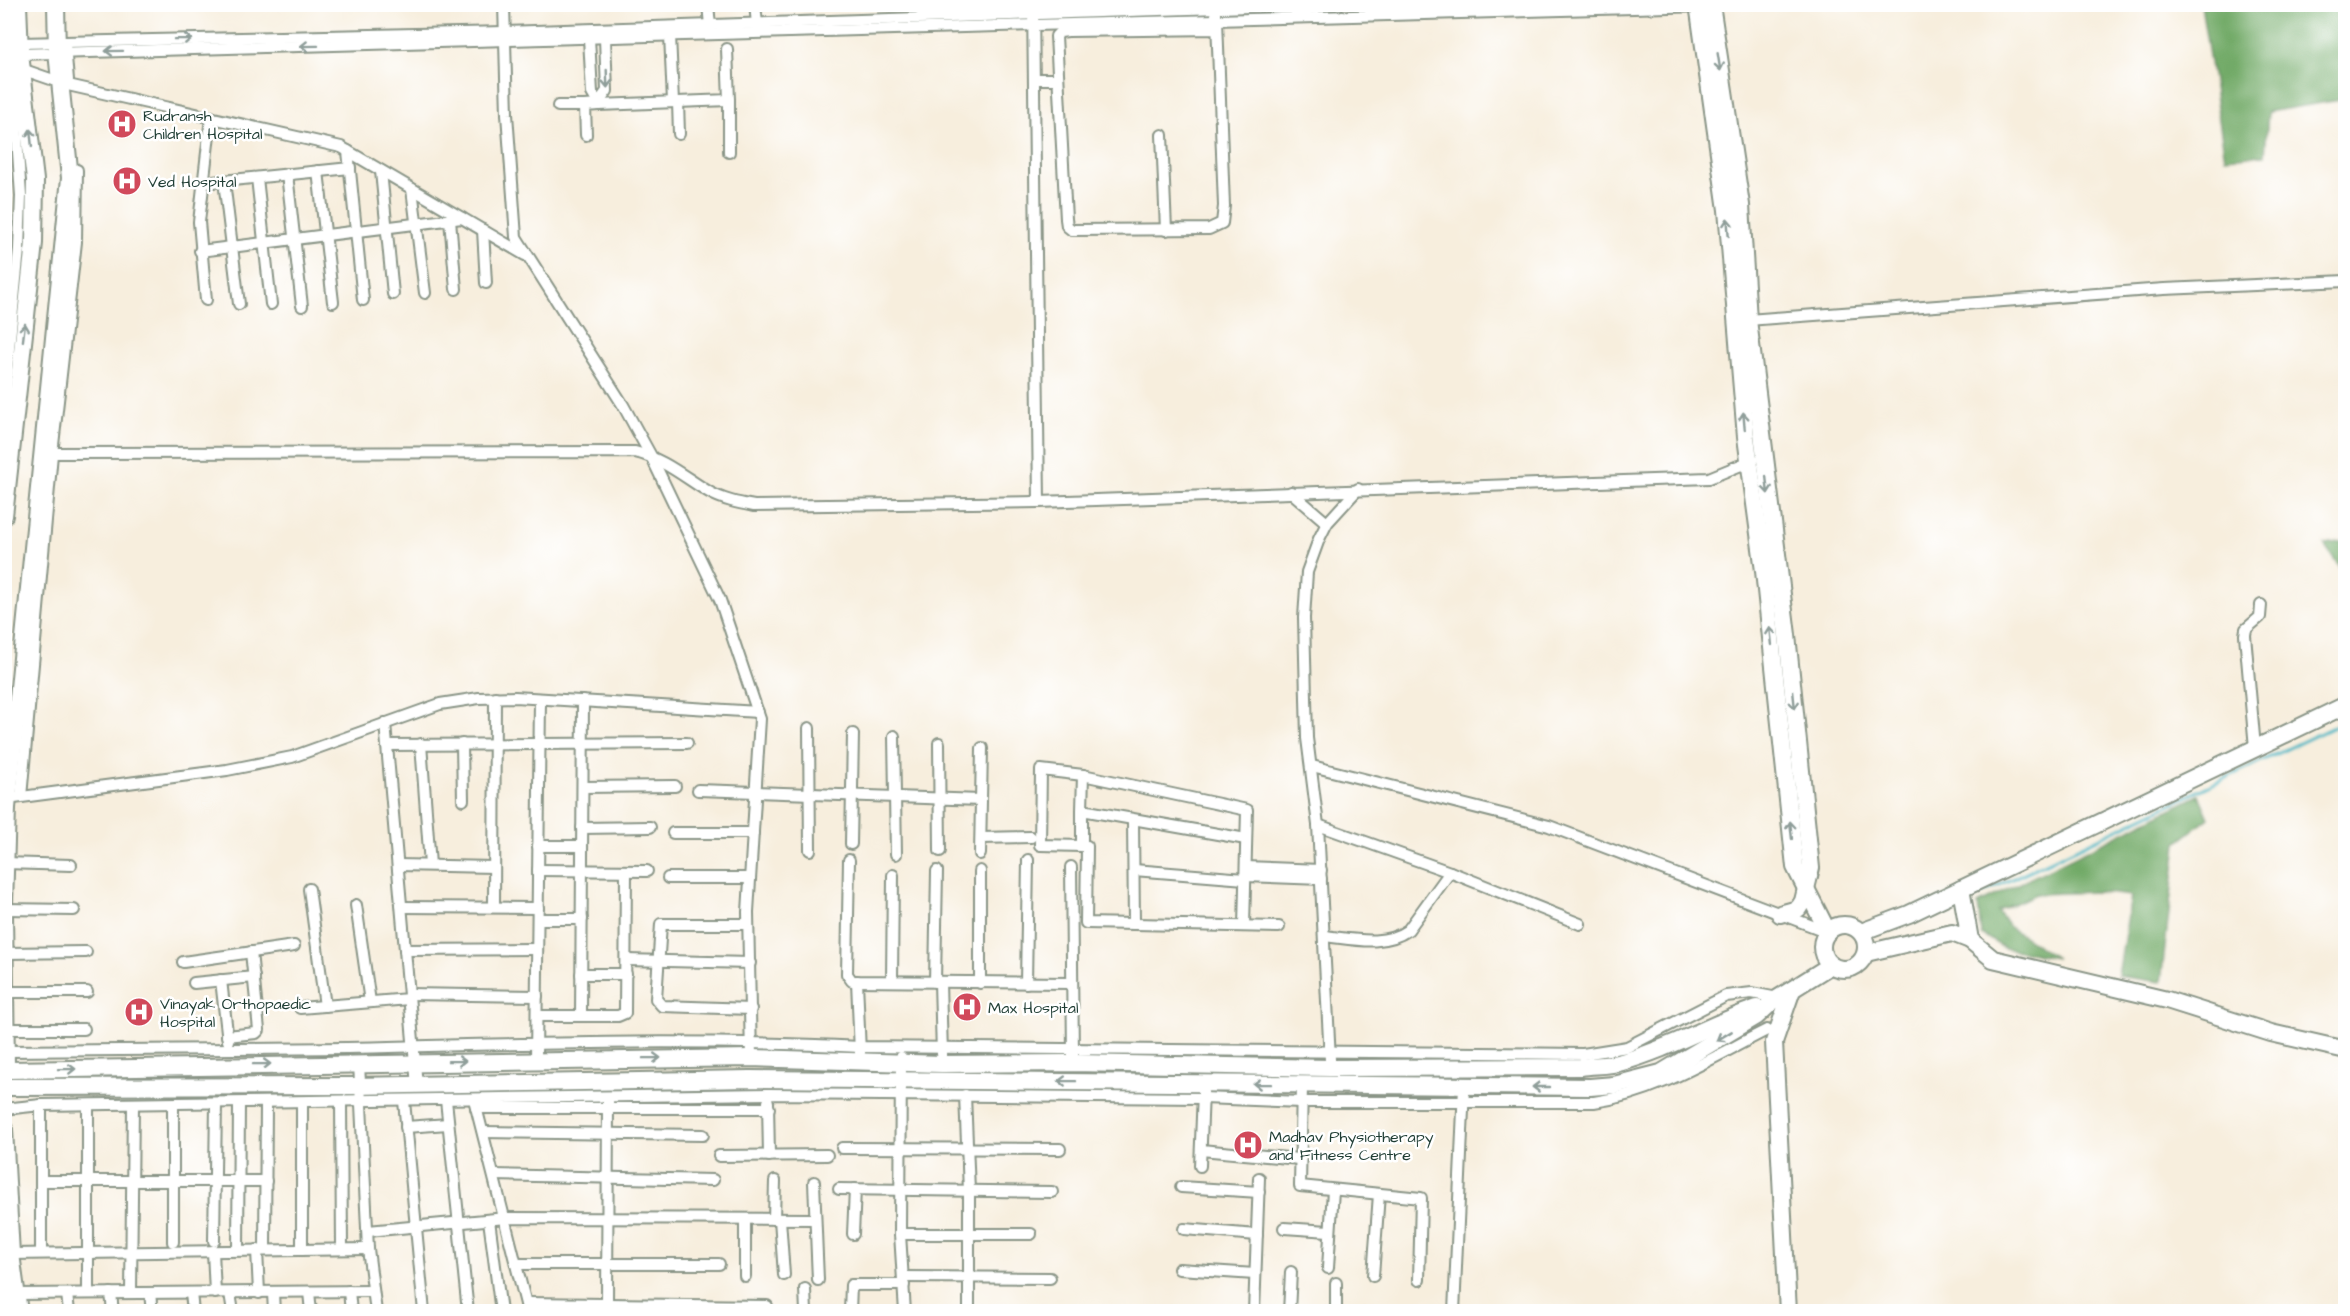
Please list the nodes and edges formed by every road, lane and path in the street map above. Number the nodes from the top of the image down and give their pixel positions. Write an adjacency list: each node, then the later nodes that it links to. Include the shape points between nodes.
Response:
1 (8, 4): 24 (street)
2 (18, 4): 24 (street)
3 (56, 4): 22 (street)
4 (63, 4): 22 (street)
5 (504, 4): 19 (street)
6 (708, 4): 17 (street)
7 (755, 4): 15 (street)
8 (1339, 4): 10 (street)
9 (1704, 5): 16 (street); 71 (street, one-way to 71, via 1741,205); 75 (street, one-way to 9)
10 (1259, 6): 13 (street)
11 (1123, 8): 12 (street); 14 (street)
12 (1139, 8): 13 (street)
13 (1216, 8): 16 (street)
14 (1033, 15): 15 (street); 16 (street); 18 (street); 25 (street)
15 (757, 24): 17 (street)
16 (1217, 24): 26 (street, via 1060,32 1056,40); 52 (street, via 1223,219 1214,228)
17 (710, 26): 19 (street)
18 (670, 35): 21 (street); 29 (street)
19 (505, 37): 20 (street); 22 (street); 59 (street, via 514,226)
20 (589, 38): 21 (street); 30 (street, via 592,93)
21 (605, 38): 30 (street, one-way to 30, via 607,91)
22 (61, 46): 24 (street); 27 (street)
23 (727, 49): 28 (street)
24 (16, 58): 27 (street); 72 (street, via 21,218); 79 (street, one-way to 24, via 34,243 35,180)
25 (1034, 79): 26 (street); 78 (street)
26 (1058, 79): 52 (street, via 1067,226 1079,232)
27 (64, 83): 33 (street); 73 (street, via 70,178)
28 (729, 100): 29 (street); 38 (street)
29 (675, 102): 30 (street); 34 (street)
30 (599, 104): 32 (street)
31 (558, 106): 32 (street)
32 (585, 106): 35 (street)
33 (211, 117): 37 (street); 45 (street)
34 (680, 134)
35 (586, 135)
36 (1162, 135): 52 (street)
37 (348, 151): 39 (street); 41 (street)
38 (729, 152)
39 (350, 168): 40 (street); 53 (street)
40 (318, 171): 42 (street); 54 (street)
41 (381, 171): 46 (street); 50 (street)
42 (287, 174): 43 (street); 55 (street)
43 (257, 177): 44 (street); 56 (street)
44 (224, 181): 45 (street); 57 (street)
45 (203, 183): 58 (street)
46 (412, 189): 47 (street); 49 (street)
47 (462, 218): 48 (street); 51 (street)
48 (450, 220): 49 (street); 62 (street)
49 (416, 224): 50 (street); 64 (street)
50 (387, 228): 53 (street); 63 (street)
51 (483, 230): 59 (street); 61 (street)
52 (1166, 230)
53 (356, 231): 54 (street); 66 (street)
54 (324, 236): 55 (street); 67 (street)
55 (293, 239): 56 (street); 70 (street)
56 (263, 243): 57 (street); 69 (street)
57 (232, 247): 58 (street); 68 (street)
58 (200, 251): 65 (street)
59 (528, 257): 74 (street)
60 (2346, 280): 71 (street, via 2164,288)
61 (486, 282)
62 (456, 289)
63 (393, 294)
64 (425, 294)
65 (206, 300)
66 (363, 300)
67 (333, 302)
68 (239, 304)
69 (271, 304)
70 (302, 306)
71 (1748, 320): 75 (street)
72 (4, 398)
73 (47, 453): 74 (street, via 620,451); 110 (street)
74 (651, 456): 78 (street, via 711,493 754,506); 86 (street, via 720,600)
75 (1757, 458): 76 (street, via 1709,478); 153 (street, via 1764,571 1795,867)
76 (1358, 489): 77 (street); 80 (street)
77 (1291, 492): 78 (street); 80 (street)
78 (1039, 502)
79 (4, 516)
80 (1327, 523): 101 (street, via 1307,572 1304,618 1307,738)
81 (2261, 605): 100 (street, via 2260,616 2245,635)
82 (495, 697): 83 (street); 87 (street, via 440,704); 97 (street)
83 (540, 699): 84 (street); 91 (street)
84 (583, 701): 86 (street); 92 (street)
85 (2346, 705): 100 (street)
86 (758, 712): 106 (street)
87 (385, 723): 98 (street); 110 (street, via 292,757 227,770)
88 (809, 728): 107 (street)
89 (853, 734): 108 (street)
90 (894, 736): 109 (street)
91 (540, 743): 92 (street); 97 (street); 125 (street)
92 (583, 743): 93 (street); 104 (street)
93 (687, 743)
94 (939, 743): 111 (street)
95 (421, 744): 96 (street); 98 (street); 137 (street)
96 (462, 744): 97 (street); 112 (street)
97 (495, 744): 138 (street)
98 (387, 745): 136 (street)
99 (982, 748): 113 (street)
100 (2255, 748): 155 (street)
101 (1312, 766): 116 (street); 162 (street, via 1549,826)
102 (1083, 775): 114 (street); 123 (street, via 1247,810); 127 (street, via 1041,770 1040,845)
103 (675, 786): 104 (street)
104 (583, 787): 118 (street)
105 (698, 790): 106 (street)
106 (756, 791): 107 (street); 120 (street)
107 (809, 794): 108 (street); 128 (street)
108 (851, 796): 109 (street); 124 (street)
109 (895, 797): 111 (street); 130 (street)
110 (15, 798): 134 (street)
111 (940, 798): 113 (street); 129 (street)
112 (463, 800)
113 (981, 800): 122 (street)
114 (1082, 810): 115 (street); 127 (street)
115 (1132, 820): 123 (street); 142 (street)
116 (1318, 825): 147 (street); 150 (street)
117 (650, 827): 118 (street)
118 (582, 828): 126 (street)
119 (674, 832): 120 (street)
120 (753, 833): 152 (street)
121 (1031, 837): 122 (street)
122 (981, 838): 131 (street)
123 (1246, 839): 148 (street)
124 (851, 844)
125 (538, 846): 126 (street); 140 (street)
126 (582, 846): 141 (street)
127 (1082, 846): 165 (street, via 1087,846 1086,923)
128 (810, 850)
129 (940, 851)
130 (896, 854)
131 (980, 855)
132 (849, 860): 189 (street, via 847,974)
133 (1028, 860): 194 (street)
134 (5, 863): 135 (street); 159 (street)
135 (71, 865)
136 (398, 865): 137 (street); 157 (street)
137 (430, 866): 138 (street)
138 (494, 867): 158 (street)
139 (1071, 867): 195 (street)
140 (538, 870): 141 (street); 161 (street)
141 (582, 870): 143 (street); 163 (street)
142 (1134, 870): 148 (street); 165 (street)
143 (626, 871): 144 (street); 180 (street)
144 (647, 871)
145 (980, 871): 193 (street)
146 (937, 872): 191 (street)
147 (1450, 872): 166 (street); 171 (street, via 1408,930 1400,935 1384,941)
148 (1245, 874): 150 (street); 167 (street)
149 (893, 875): 190 (street)
150 (1321, 875): 171 (street)
151 (668, 878): 152 (street)
152 (750, 878): 164 (street)
153 (1805, 885): 162 (street, via 1798,909); 169 (street)
154 (309, 889): 202 (street)
155 (1963, 902): 170 (street, via 1909,914); 172 (street)
156 (356, 905): 201 (street)
157 (402, 907): 158 (street); 175 (street)
158 (494, 907): 161 (street)
159 (4, 909): 160 (street); 178 (street)
160 (74, 910)
161 (538, 913): 163 (street); 174 (street)
162 (1780, 914): 169 (street)
163 (582, 919): 185 (street)
164 (748, 924): 181 (street, via 661,924); 183 (street)
165 (1134, 924): 167 (street)
166 (1580, 924)
167 (1244, 926): 168 (street)
168 (1279, 927)
169 (1828, 932): 170 (street, via 1840,925); 184 (street, via 1822,952)
170 (1860, 932): 179 (street)
171 (1325, 936): 220 (street)
172 (1970, 940): 179 (street, via 1943,933); 213 (street, via 1993,959 2167,1000 2271,1033)
173 (294, 946): 177 (street)
174 (537, 949): 175 (street); 198 (street)
175 (405, 950): 199 (street)
176 (86, 952): 178 (street)
177 (251, 952): 182 (street); 187 (street)
178 (5, 953): 196 (street)
179 (1866, 953): 184 (street, via 1851,968)
180 (626, 960): 181 (street); 186 (street)
181 (657, 961): 183 (street); 204 (street, via 659,1005)
182 (183, 962)
183 (750, 963): 204 (street)
184 (1831, 965): 200 (street)
185 (581, 974): 186 (street); 206 (street)
186 (626, 974): 206 (street, via 625,1013)
187 (254, 977): 188 (street); 210 (street, via 259,1030)
188 (221, 980): 192 (street); 210 (street)
189 (857, 981): 190 (street); 215 (street)
190 (892, 981): 191 (street)
191 (938, 982): 193 (street); 216 (street)
192 (194, 983)
193 (980, 983): 194 (street)
194 (1026, 983): 195 (street)
195 (1072, 983): 217 (street)
196 (6, 992): 197 (street); 207 (street)
197 (87, 992)
198 (537, 996): 199 (street); 205 (street)
199 (409, 997): 201 (street); 214 (street)
200 (1781, 997): 209 (street); 209 (street); 220 (street, via 1621,1063 1581,1067)
201 (370, 1002): 202 (street)
202 (325, 1006): 203 (street)
203 (300, 1008)
204 (751, 1009): 212 (street)
205 (537, 1016): 206 (street); 211 (street)
206 (581, 1016)
207 (6, 1029): 208 (street); 221 (street)
208 (84, 1029)
209 (1766, 1029): 233 (street, via 1637,1080); 376 (street)
210 (227, 1036): 218 (street)
211 (536, 1042): 212 (street); 214 (street); 219 (street)
212 (751, 1050): 215 (street); 219 (street, one-way to 212)
213 (2346, 1050)
214 (414, 1054): 218 (street); 219 (street, one-way to 219); 222 (street); 225 (street)
215 (860, 1054): 223 (street)
216 (942, 1056): 217 (street); 223 (street)
217 (1073, 1056): 220 (street)
218 (229, 1057): 221 (street); 222 (street, one-way to 222)
219 (536, 1060)
220 (1330, 1061): 231 (street)
221 (6, 1063): 228 (street)
222 (359, 1063): 230 (street)
223 (901, 1071): 226 (street); 229 (street, one-way to 223); 232 (street); 257 (street)
224 (1302, 1085): 229 (street, one-way to 229); 231 (street); 238 (street)
225 (417, 1086): 230 (street); 234 (street)
226 (768, 1087): 227 (street); 248 (street)
227 (608, 1088): 234 (street); 247 (street)
228 (7, 1091): 230 (street)
229 (1203, 1091): 232 (street); 238 (street); 260 (street)
230 (361, 1094): 236 (street); 237 (street); 298 (street)
231 (1328, 1094): 233 (street); 238 (street)
232 (965, 1095): 258 (street)
233 (1463, 1095): 375 (street)
234 (473, 1097): 235 (street); 247 (street); 253 (street)
235 (446, 1100): 236 (street); 250 (street)
236 (404, 1101): 251 (street)
237 (341, 1102): 241 (street); 307 (street)
238 (1301, 1102): 264 (street)
239 (239, 1103): 240 (street); 243 (street); 275 (street)
240 (266, 1103): 241 (street); 276 (street)
241 (302, 1103): 311 (street)
242 (173, 1104): 243 (street); 245 (street); 273 (street)
243 (216, 1104): 274 (street)
244 (88, 1105): 245 (street); 246 (street); 271 (street)
245 (132, 1105): 272 (street)
246 (41, 1106): 249 (street); 270 (street)
247 (608, 1107): 248 (street); 254 (street)
248 (769, 1108): 263 (street)
249 (4, 1109)
250 (448, 1124): 251 (street); 294 (street)
251 (406, 1127): 295 (street)
252 (4, 1129): 315 (street)
253 (483, 1132): 254 (street); 266 (street)
254 (608, 1133): 255 (street); 267 (street)
255 (703, 1135)
256 (842, 1148): 257 (street)
257 (900, 1148): 258 (street); 282 (street)
258 (966, 1148): 259 (street); 284 (street)
259 (1059, 1149)
260 (1201, 1150): 264 (street); 265 (street)
261 (827, 1155): 263 (street)
262 (719, 1156): 263 (street)
263 (769, 1156)
264 (1299, 1159): 283 (street, via 1300,1186)
265 (1200, 1166)
266 (494, 1175): 267 (street); 288 (street)
267 (608, 1176): 269 (street); 289 (street)
268 (1259, 1178): 286 (street)
269 (713, 1180)
270 (41, 1181): 271 (street); 314 (street)
271 (89, 1181): 272 (street); 312 (street)
272 (132, 1181): 273 (street); 313 (street)
273 (173, 1181): 274 (street); 305 (street)
274 (214, 1181): 275 (street); 306 (street)
275 (238, 1181): 276 (street); 309 (street)
276 (266, 1181): 310 (street)
277 (775, 1181): 290 (street)
278 (814, 1182): 291 (street)
279 (1180, 1187): 286 (street)
280 (839, 1189): 281 (street)
281 (855, 1189): 282 (street); 300 (street)
282 (900, 1190): 284 (street); 301 (street)
283 (1333, 1190): 287 (street); 299 (street)
284 (969, 1191): 285 (street); 302 (street)
285 (1052, 1192)
286 (1259, 1192): 304 (street)
287 (1379, 1194): 325 (street); 329 (street, via 1421,1198)
288 (506, 1218): 289 (street); 292 (street); 317 (street)
289 (607, 1218): 293 (street); 316 (street)
290 (777, 1219): 291 (street); 293 (street); 323 (street)
291 (815, 1219): 328 (street)
292 (489, 1220): 294 (street); 365 (street)
293 (745, 1220): 324 (street)
294 (458, 1223): 295 (street); 364 (street)
295 (414, 1227): 298 (street); 363 (street)
296 (1284, 1228): 299 (street)
297 (1184, 1229): 304 (street)
298 (368, 1231): 308 (street)
299 (1329, 1231): 319 (street)
300 (853, 1234)
301 (900, 1234): 302 (street); 330 (street)
302 (969, 1234): 303 (street); 326 (street)
303 (1031, 1234)
304 (1257, 1235): 322 (street)
305 (173, 1242)
306 (214, 1246): 309 (street); 313 (street); 342 (street)
307 (342, 1249): 308 (street); 311 (street)
308 (368, 1249): 333 (street)
309 (238, 1250): 310 (street)
310 (261, 1250): 311 (street); 344 (street)
311 (302, 1250)
312 (88, 1252): 313 (street); 314 (street); 337 (street)
313 (132, 1252): 339 (street)
314 (41, 1253): 315 (street)
315 (11, 1254): 346 (street)
316 (607, 1263): 317 (street); 318 (street); 349 (street)
317 (517, 1264): 348 (street)
318 (719, 1264)
319 (1328, 1268)
320 (1179, 1269): 322 (street)
321 (1291, 1272): 373 (street)
322 (1255, 1274): 372 (street)
323 (784, 1275)
324 (745, 1276)
325 (1373, 1276)
326 (969, 1277): 327 (street); 330 (street); 369 (street)
327 (1050, 1278)
328 (818, 1280)
329 (1419, 1280)
330 (903, 1281): 367 (street, via 851,1286); 368 (street)
331 (1336, 1283): 374 (street)
332 (805, 1289): 366 (street)
333 (373, 1291): 335 (street); 362 (street)
334 (309, 1292): 335 (street); 345 (street); 360 (street)
335 (349, 1292): 361 (street)
336 (67, 1293): 337 (street); 346 (street); 354 (street)
337 (88, 1293): 338 (street)
338 (111, 1293): 339 (street); 355 (street)
339 (131, 1293): 340 (street)
340 (150, 1293): 341 (street); 356 (street)
341 (191, 1293): 342 (street); 357 (street)
342 (215, 1293): 343 (street)
343 (230, 1293): 344 (street); 358 (street)
344 (259, 1293): 345 (street)
345 (273, 1293): 359 (street)
346 (16, 1294): 353 (street)
347 (767, 1306): 352 (street)
348 (527, 1307): 350 (street)
349 (614, 1307): 350 (street); 351 (street)
350 (574, 1308)
351 (661, 1308): 352 (street)
352 (703, 1308)
353 (19, 1311)
354 (69, 1311)
355 (113, 1311)
356 (152, 1311)
357 (193, 1311)
358 (232, 1311)
359 (274, 1311)
360 (311, 1311)
361 (351, 1311)
362 (376, 1311)
363 (424, 1311)
364 (468, 1311)
365 (501, 1311)
366 (806, 1311)
367 (850, 1311)
368 (905, 1311)
369 (969, 1311)
370 (1174, 1311): 371 (street)
371 (1182, 1311)
372 (1254, 1311)
373 (1289, 1311)
374 (1336, 1311)
375 (1454, 1311)
376 (1788, 1311)

